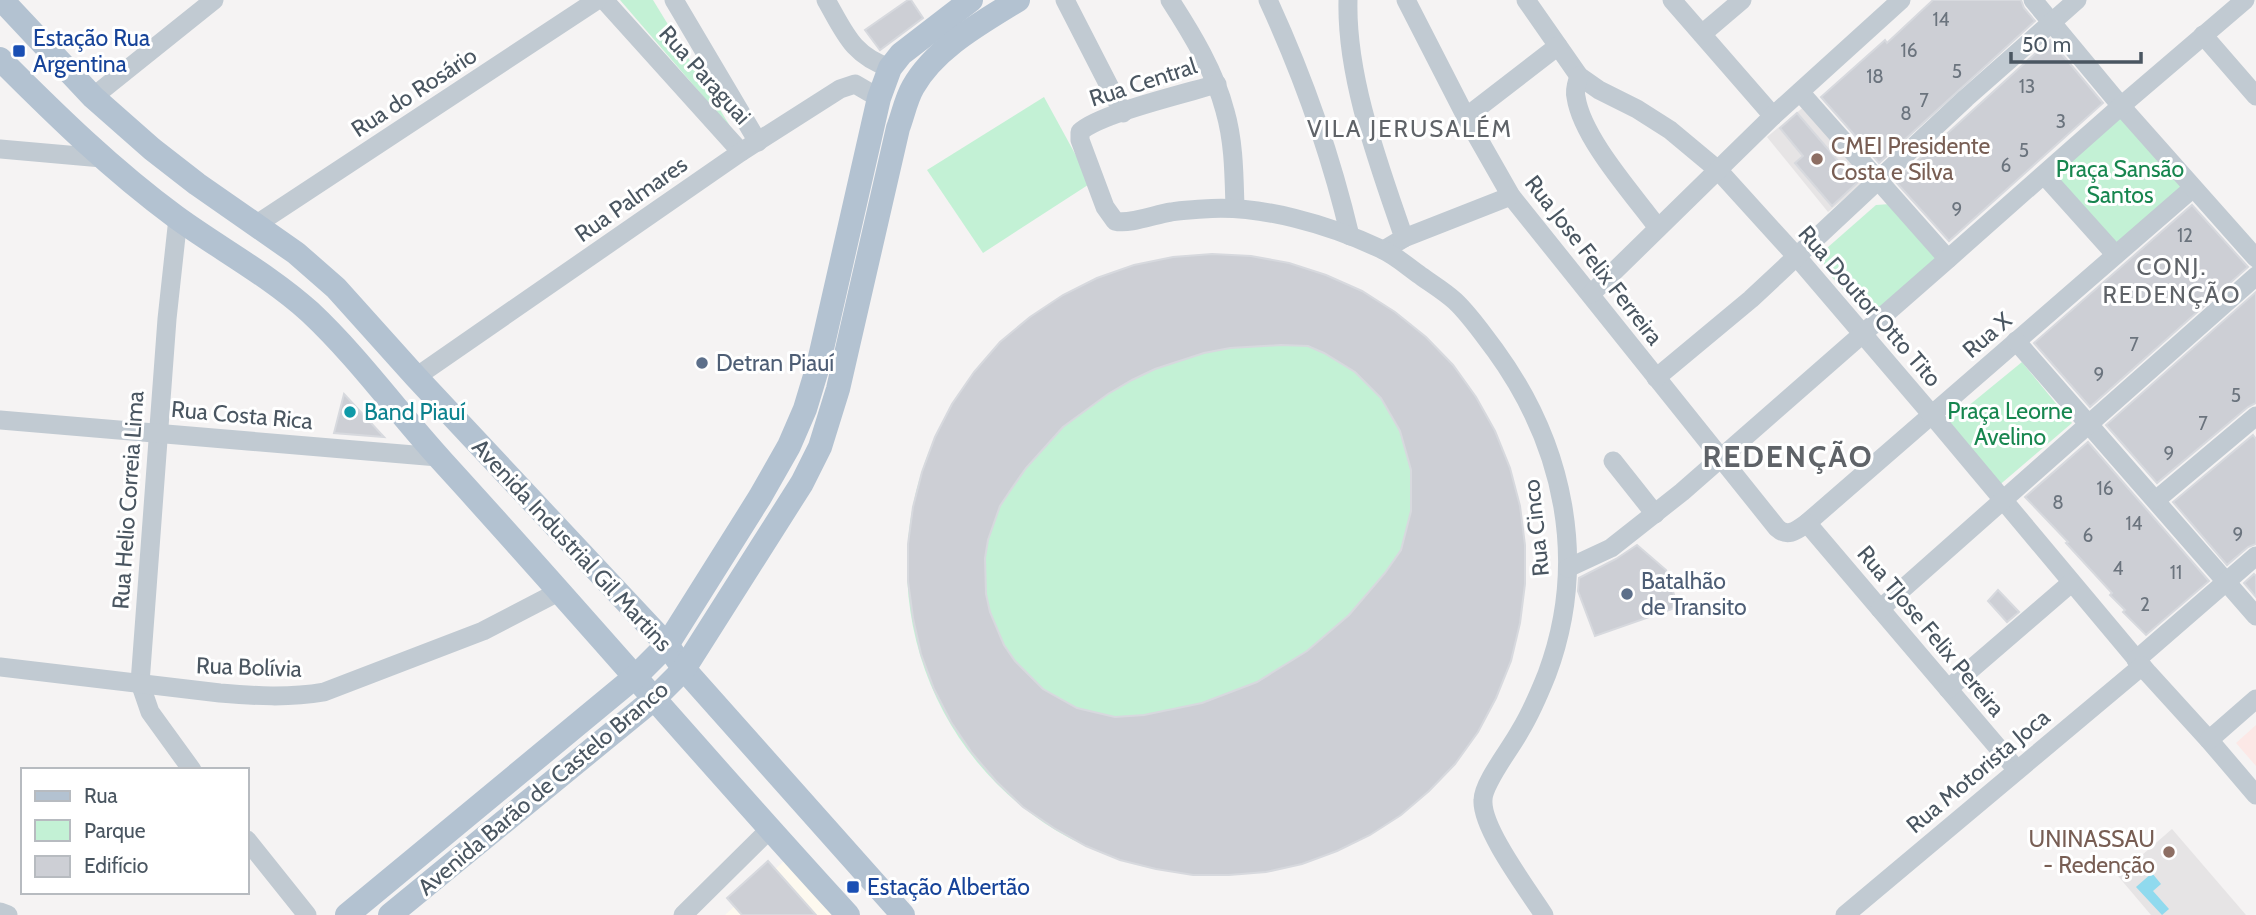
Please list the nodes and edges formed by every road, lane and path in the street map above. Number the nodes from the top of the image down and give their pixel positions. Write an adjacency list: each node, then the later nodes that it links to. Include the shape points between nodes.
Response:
1 (2, 0): 31 (main road, Avenida Industrial Gil Martins)
2 (214, 0): 31 (street)
3 (597, 0): 48 (street, Rua do Rosário)
4 (604, 0): 38 (street, Rua Paraguai)
5 (674, 0): 38 (street)
6 (826, 0): 26 (street, via 856,49)
7 (971, 0): 26 (main road, Avenida Barão de Castelo Branco, via 908,47)
8 (1018, 0): 85 (main road, Avenida Barão de Castelo Branco, via 930,63 912,89 898,128 838,389 820,447)
9 (1065, 0): 34 (street)
10 (1170, 0): 28 (street)
11 (1268, 0): 50 (street, via 1319,126)
12 (1348, 0): 51 (street, via 1352,63)
13 (1406, 0): 36 (street, Rua Jose Felix Ferreira)
14 (1526, 0): 24 (street)
15 (1672, 0): 22 (street)
16 (1742, 0): 22 (street)
17 (1901, 0): 29 (street)
18 (2033, 0): 21 (street)
19 (2077, 0): 21 (street)
20 (2245, 0): 23 (street)
21 (2052, 22): 33 (street); 43 (street)
22 (1702, 34): 35 (street)
23 (2203, 35): 30 (street); 33 (street)
24 (1558, 46): 27 (street); 36 (street)
25 (0, 59): 40 (main road, Avenida Industrial Gil Martins)
26 (890, 68): 32 (main road, Avenida Barão de Castelo Branco)
27 (1579, 76): 41 (street, Rua Doutor Otto Tito, via 1670,131); 49 (street, via 1576,97 1590,134)
28 (1217, 84): 34 (street, Rua Central); 46 (street, via 1232,145)
29 (1800, 92): 35 (street); 43 (street)
30 (2256, 96)
31 (93, 97): 48 (main road, Avenida Industrial Gil Martins, via 197,184)
32 (879, 98): 38 (street, Rua Palmares, via 851,84); 82 (main road, Avenida Barão de Castelo Branco, via 805,409 760,497)
33 (2121, 106): 42 (street); 44 (street)
34 (1123, 113): 37 (street, Rua Central)
35 (1773, 116): 41 (street)
36 (1466, 117): 45 (street, Rua Jose Felix Ferreira)
37 (1085, 127): 46 (street, Rua Cinco, via 1080,140 1105,207 1118,223 1171,212)
38 (750, 147): 61 (street, Rua Palmares)
39 (0, 149): 40 (street)
40 (102, 158): 47 (main road, Avenida Industrial Gil Martins)
41 (1718, 170): 49 (street); 54 (street, Rua Doutor Otto Tito)
42 (2044, 175): 53 (street); 56 (street)
43 (1878, 182): 54 (street); 56 (street)
44 (2193, 188): 53 (street, Rua X); 55 (street)
45 (1511, 196): 51 (street); 58 (street, Rua Jose Felix Ferreira)
46 (1235, 208): 50 (street, Rua Cinco)
47 (178, 218): 67 (street, Rua Helio Correia Lima); 68 (main road, Avenida Industrial Gil Martins, via 309,312)
48 (257, 224): 61 (main road, Avenida Industrial Gil Martins, via 336,288)
49 (1658, 228): 58 (street)
50 (1350, 236): 52 (street, Rua Cinco)
51 (1404, 238): 52 (street)
52 (1384, 250): 76 (street, Rua Cinco, via 1454,300 1527,400 1553,460)
53 (2115, 254): 60 (street, Rua X)
54 (1797, 257): 59 (street, Rua Doutor Otto Tito); 62 (street)
55 (2256, 258)
56 (1948, 259): 59 (street)
57 (2256, 276): 66 (street)
58 (1591, 294): 62 (street, Rua Jose Felix Ferreira)
59 (1861, 334): 63 (street, Rua Doutor Otto Tito); 69 (street)
60 (2016, 341): 63 (street, Rua X); 66 (street)
61 (416, 377): 82 (main road, Avenida Industrial Gil Martins)
62 (1656, 378): 69 (street, Rua Jose Felix Ferreira)
63 (1932, 415): 71 (street, Rua Doutor Otto Tito); 74 (street, Rua X)
64 (2256, 416): 72 (street)
65 (0, 420): 67 (street, Rua Costa Rica)
66 (2088, 424): 71 (street); 72 (street)
67 (158, 432): 68 (street, Rua Costa Rica); 87 (street, Rua Helio Correia Lima)
68 (438, 457): 79 (main road, Avenida Industrial Gil Martins)
69 (1721, 458): 73 (street); 74 (street, Rua Jose Felix Ferreira, via 1782,532 1791,533)
70 (1613, 461): 73 (street)
71 (2003, 500): 78 (street, Rua Doutor Otto Tito); 80 (street)
72 (2156, 500): 77 (street)
73 (1655, 514): 76 (street, via 1611,548)
74 (1807, 523): 80 (street, Rua TJose Felix Pereira)
75 (2256, 556): 77 (street, Rua Motorista Joca)
76 (1568, 568): 105 (street, Rua Cinco, via 1566,601 1547,672 1520,732 1484,791 1482,803 1494,835)
77 (2225, 582): 81 (street); 83 (street, Rua Motorista Joca)
78 (2071, 583): 83 (street, Rua Doutor Otto Tito); 88 (street)
79 (561, 591): 86 (main road, Avenida Industrial Gil Martins); 87 (street, Rua Bolívia, via 483,631 324,692 253,696)
80 (1880, 609): 88 (street, Rua TJose Felix Pereira)
81 (2256, 617)
82 (667, 645): 85 (main road, Avenida Industrial Gil Martins); 86 (main road, Avenida Barão de Castelo Branco)
83 (2139, 663): 91 (street, Rua Doutor Otto Tito); 93 (street, Rua Motorista Joca)
84 (0, 667): 87 (street, Rua Bolívia)
85 (684, 669): 89 (main road, Avenida Barão de Castelo Branco); 104 (main road, Avenida Industrial Gil Martins)
86 (636, 676): 89 (main road, Avenida Industrial Gil Martins); 100 (main road, Avenida Barão de Castelo Branco)
87 (139, 683): 92 (street, Rua Helio Correia Lima, via 150,712)
88 (1948, 689): 93 (street, Rua TJose Felix Pereira)
89 (655, 698): 95 (main road, Avenida Industrial Gil Martins); 101 (main road, Avenida Barão de Castelo Branco)
90 (2256, 699): 91 (street)
91 (2209, 740): 94 (street, Rua Doutor Otto Tito)
92 (191, 768)
93 (2017, 770): 106 (street, Rua Motorista Joca)
94 (2256, 795)
95 (770, 829): 102 (street); 103 (main road, Avenida Industrial Gil Martins)
96 (248, 841): 99 (street)
97 (0, 912): 98 (street)
98 (8, 915)
99 (307, 915)
100 (347, 915)
101 (390, 915)
102 (684, 915)
103 (848, 915)
104 (903, 915)
105 (1544, 915)
106 (1845, 915)

